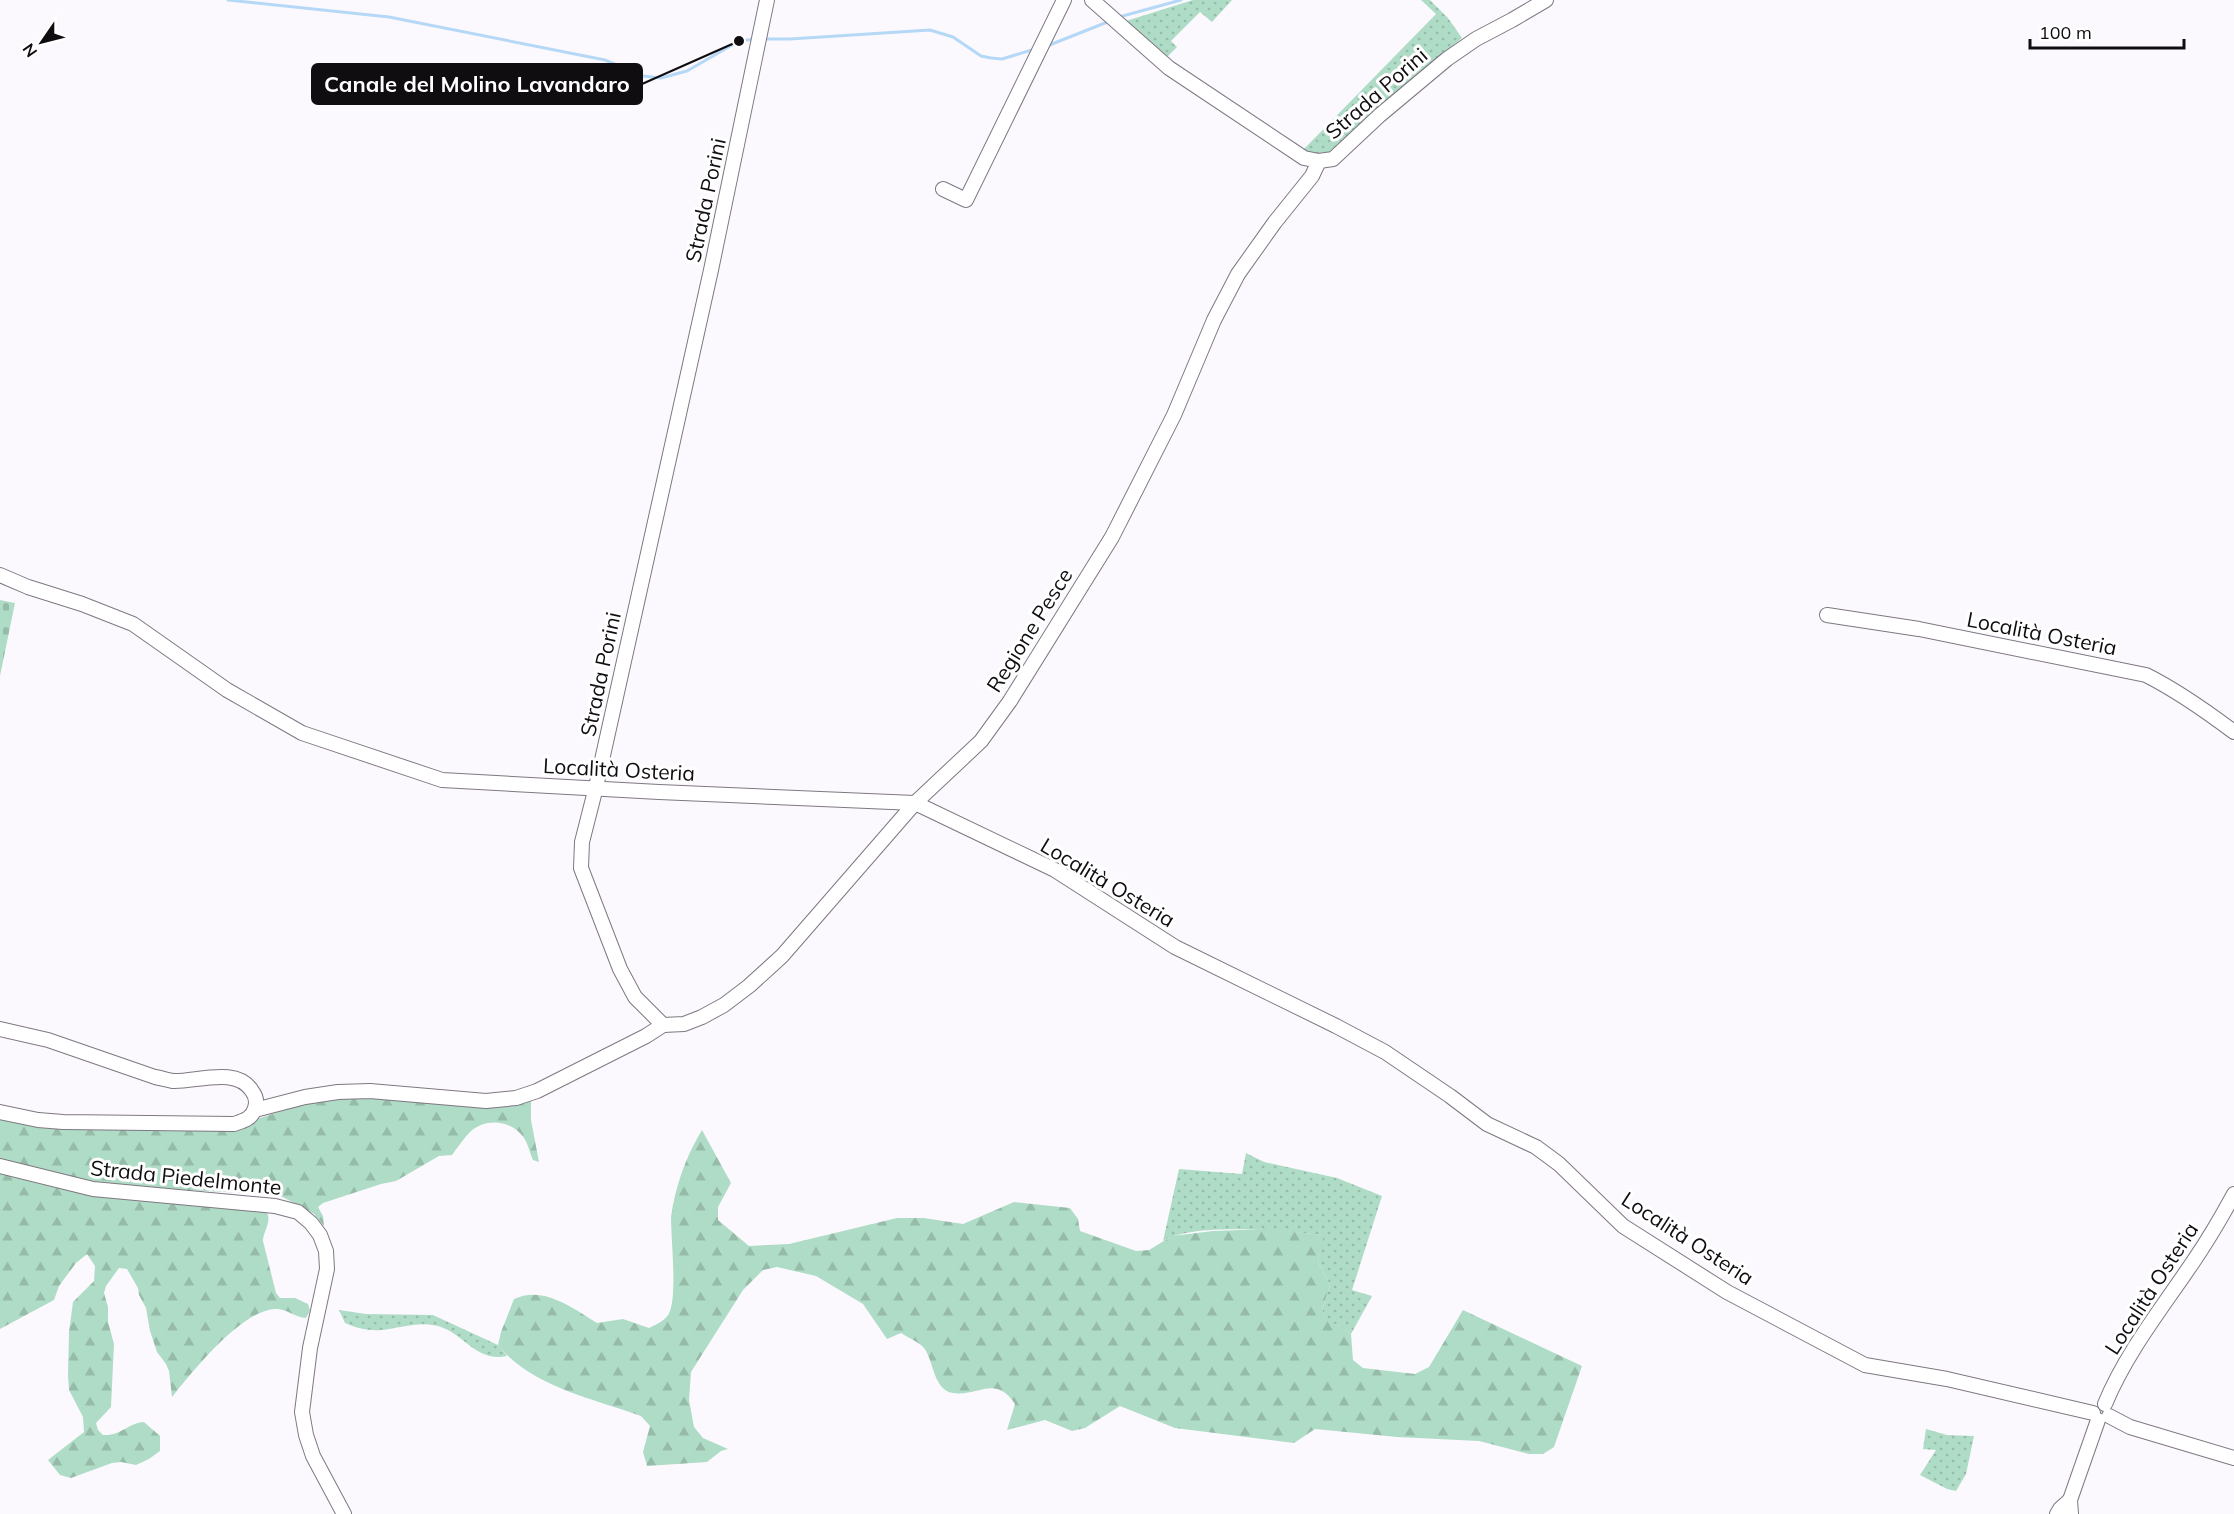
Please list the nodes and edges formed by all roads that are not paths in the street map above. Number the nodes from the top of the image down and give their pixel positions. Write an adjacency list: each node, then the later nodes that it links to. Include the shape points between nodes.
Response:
1 (767, 0): 10 (street, Strada Porini)
2 (1064, 0): 6 (street, via 966,200)
3 (1092, 0): 5 (street, Strada Porini, via 1169,68 1304,158)
4 (1546, 0): 5 (street, Strada Porini, via 1447,59 1333,159)
5 (1319, 161): 11 (street, Regione Pesce, via 1312,176 1238,274 1169,426 1083,585 981,741)
6 (943, 189)
7 (0, 575): 10 (street, Località Osteria, via 133,624 227,690 302,733 442,780)
8 (1827, 615): 9 (street, Località Osteria, via 2146,675 2197,704)
9 (2234, 732)
10 (596, 788): 11 (street, Località Osteria); 12 (street, Strada Porini, via 582,842 581,868 634,997)
11 (915, 803): 12 (street, Regione Pesce, via 782,956 749,986 702,1017 684,1024); 18 (street, Località Osteria, via 1055,870 1175,946 1385,1052 1487,1124 1536,1147 1623,1226 1727,1292 1865,1365)
12 (663, 1025): 14 (street, via 537,1091 516,1098 486,1101 338,1092)
13 (0, 1029): 14 (street, via 48,1040 173,1081 228,1077 242,1081 256,1099)
14 (255, 1110): 15 (street, via 249,1119 234,1124 63,1122)
15 (0, 1112)
16 (0, 1166): 21 (street, Strada Piedelmonte, via 93,1189 275,1206 298,1212 311,1223 326,1251 327,1269 310,1348 302,1412 313,1456)
17 (2234, 1194): 18 (street, Località Osteria, via 2193,1263 2151,1322)
18 (2101, 1413): 19 (street, via 2130,1427); 20 (street, Località Osteria)
19 (2234, 1458)
20 (2070, 1507): 22 (street, Località Osteria)
21 (344, 1514)
22 (2057, 1514)

